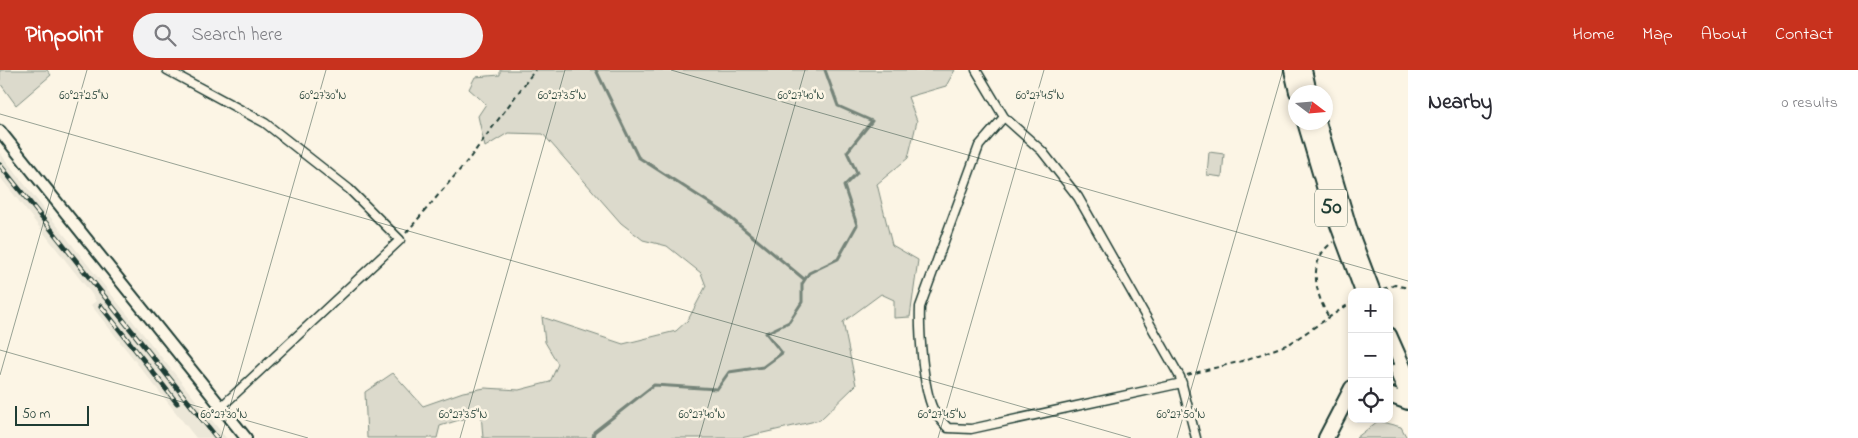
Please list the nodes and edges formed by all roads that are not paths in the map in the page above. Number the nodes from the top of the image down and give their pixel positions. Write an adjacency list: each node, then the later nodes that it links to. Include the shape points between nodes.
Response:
1 (167, 70): 21 (street, via 266,123 349,189 400,240)
2 (976, 70): 7 (street)
3 (1292, 70): 5 (highway)
4 (1304, 70): 6 (highway)
5 (1295, 85)
6 (1308, 85)
7 (1004, 117): 16 (street, via 1042,151 1078,197); 16 (street, via 979,146 920,307 921,342 933,409 948,428 971,429)
8 (1307, 130): 11 (highway, 50)
9 (1320, 130): 12 (highway, 50, via 1348,225)
10 (0, 131): 21 (street)
11 (1362, 288)
12 (1372, 288)
13 (1393, 344): 15 (highway)
14 (1393, 363): 19 (highway)
15 (1408, 378)
16 (1181, 380): 25 (street)
17 (1348, 396): 23 (highway)
18 (1393, 396): 20 (highway)
19 (1408, 396)
20 (1408, 402)
21 (221, 408): 24 (street)
22 (1348, 411): 23 (highway)
23 (1335, 422): 26 (highway)
24 (246, 438)
25 (1196, 438)
26 (1326, 438)

